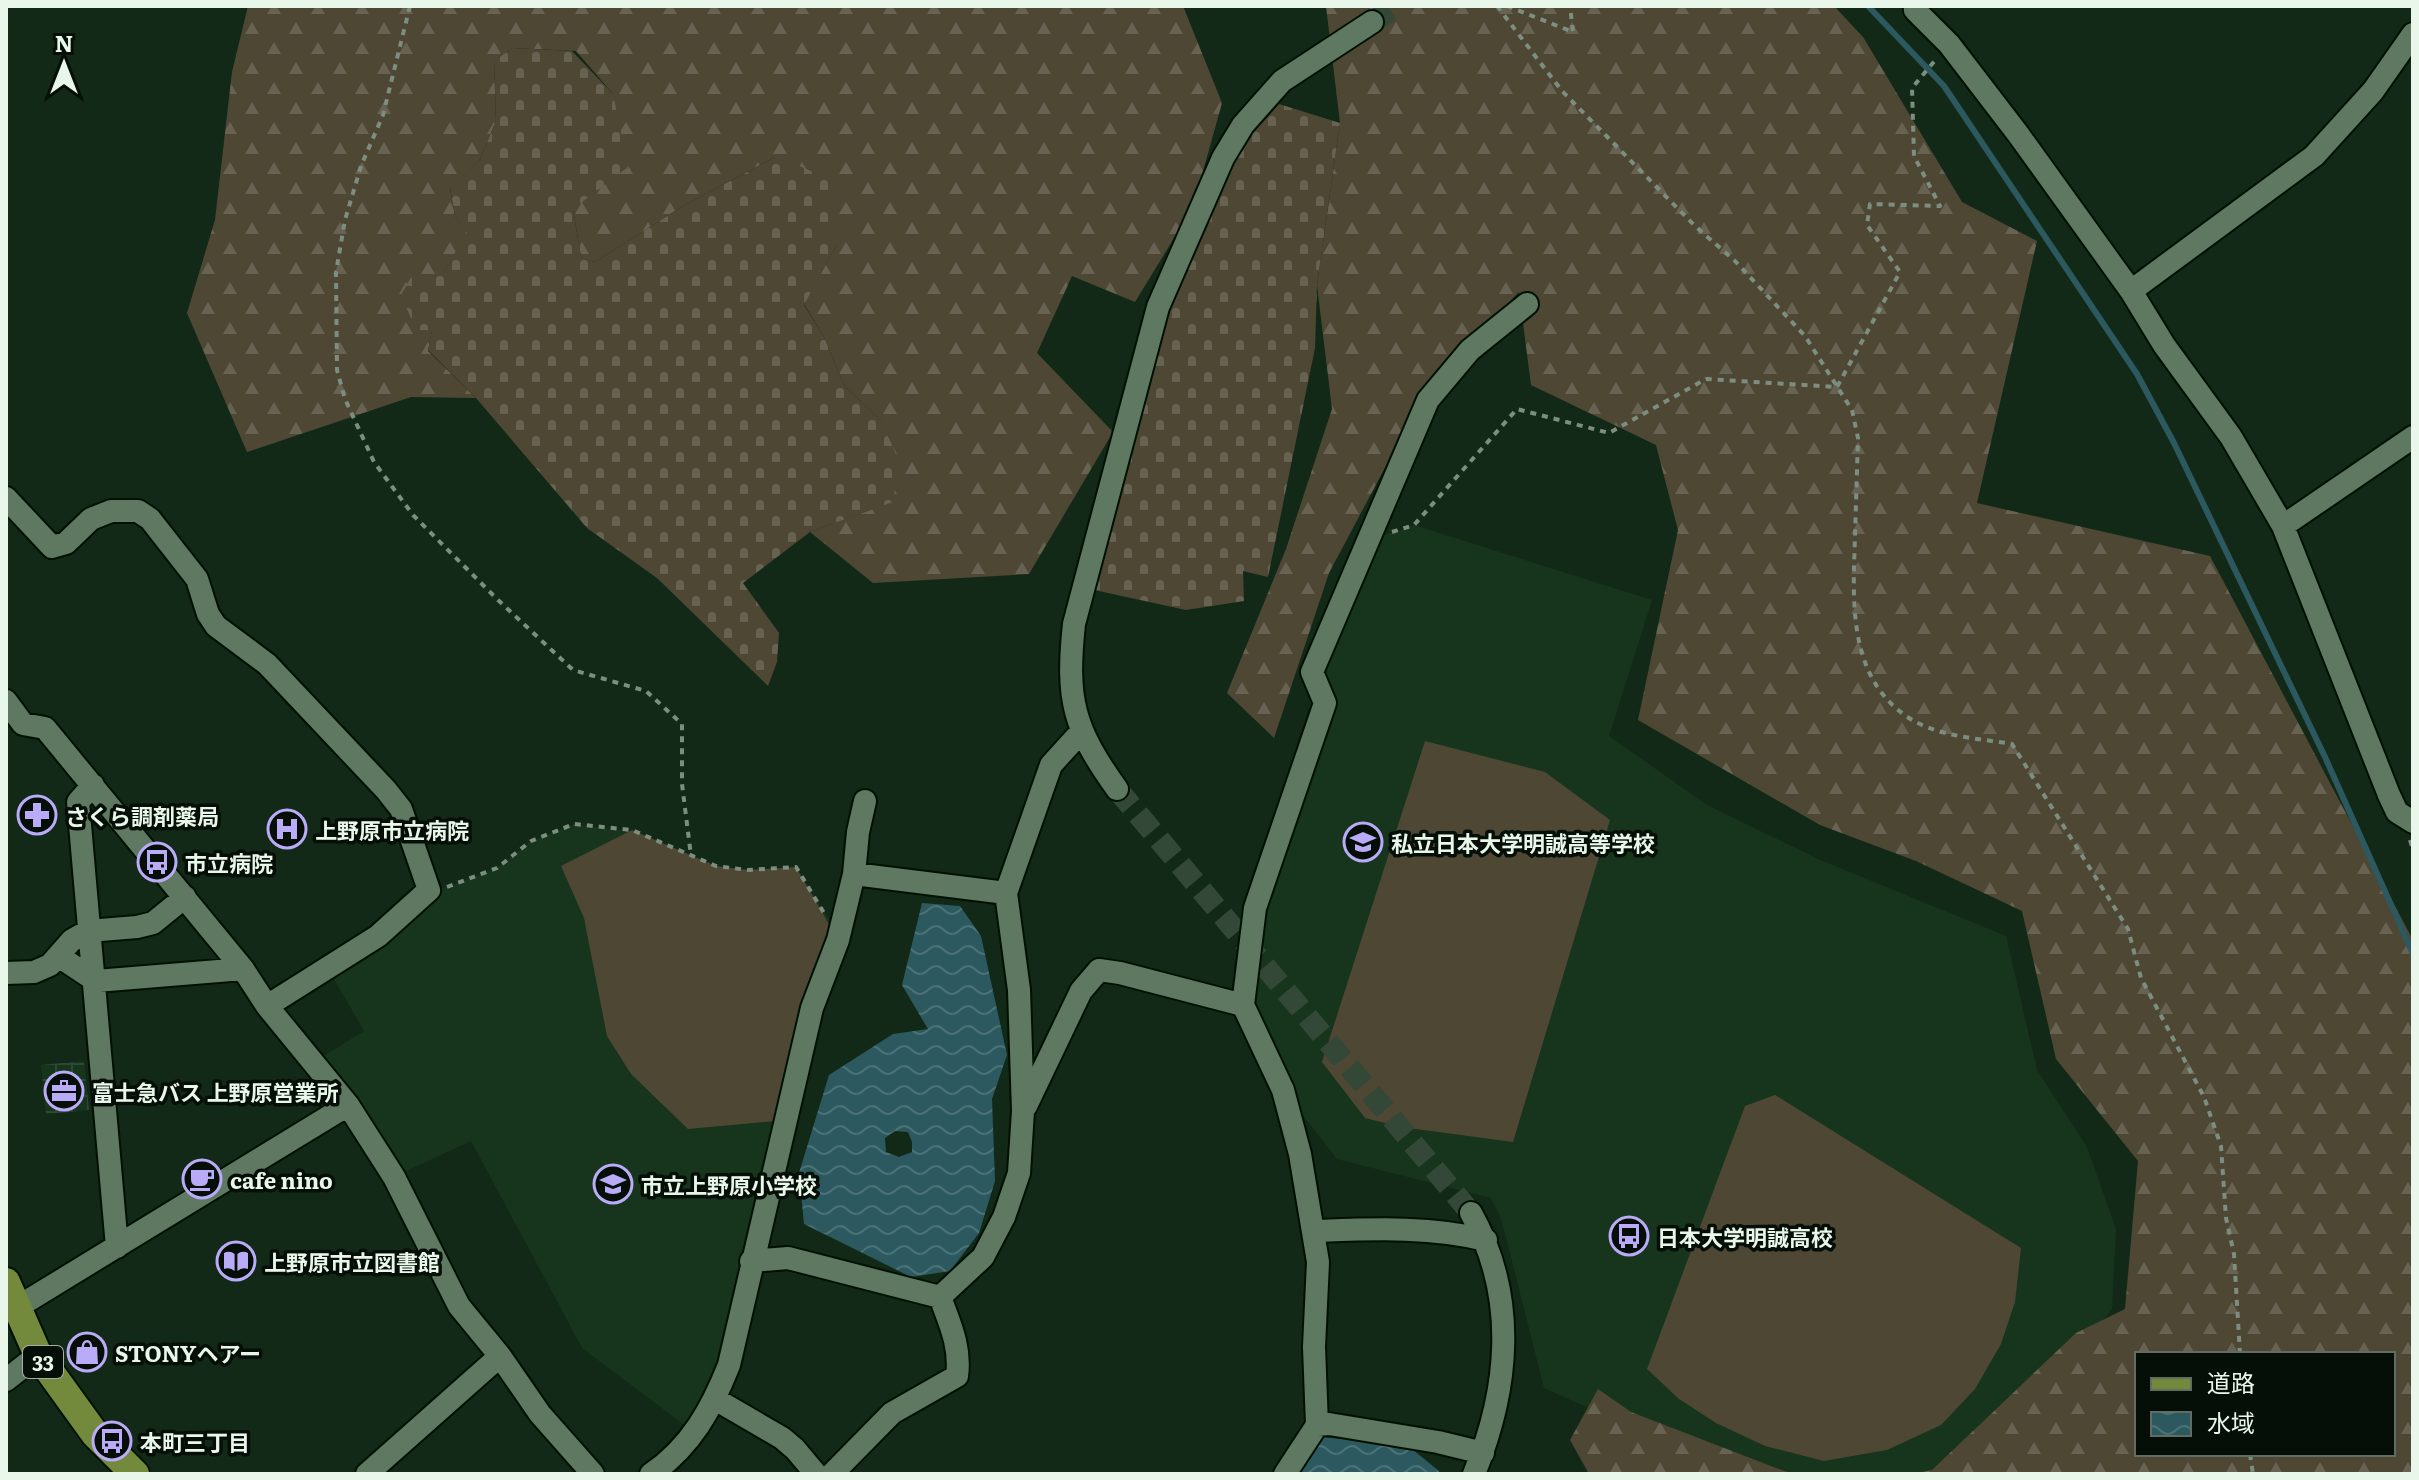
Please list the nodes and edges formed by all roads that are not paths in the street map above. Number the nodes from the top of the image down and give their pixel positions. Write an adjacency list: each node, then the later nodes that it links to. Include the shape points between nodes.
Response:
1 (1917, 6): 4 (street, via 1915,10 1949,44)
2 (1372, 22): 11 (street, via 1282,81 1243,125 1223,158 1158,307 1074,624 1072,691)
3 (2413, 34): 4 (street, via 2373,91 2314,156)
4 (2131, 291): 8 (street, via 2231,437)
5 (1527, 304): 24 (street, via 1470,350 1428,400 1312,672 1325,703 1255,908)
6 (2413, 437): 8 (street)
7 (7, 501): 25 (street, via 52,547 111,511 138,511 150,519 197,579 216,626 267,664 401,809 429,890 378,936)
8 (2283, 526): 15 (street, via 2389,795 2397,812)
9 (6, 701): 10 (street)
10 (15, 725): 12 (street, via 45,728)
11 (1081, 732): 13 (street); 17 (street, via 1051,765)
12 (93, 785): 18 (street); 19 (street, via 78,802)
13 (1117, 789)
14 (865, 801): 16 (street)
15 (2413, 822)
16 (854, 874): 17 (street); 32 (street, via 812,1008)
17 (1006, 893): 27 (street, via 1019,990)
18 (185, 897): 19 (street, via 153,923); 21 (street)
19 (88, 931): 20 (street, via 72,940); 23 (street)
20 (60, 957): 22 (street, via 34,972); 23 (street)
21 (243, 969): 23 (street); 25 (street)
22 (6, 973)
23 (96, 981): 31 (street)
24 (1243, 1005): 27 (street, via 1099,970 1081,991); 29 (street, via 1283,1090)
25 (267, 1006): 26 (street)
26 (348, 1105): 31 (street); 36 (street, via 394,1177 459,1306)
27 (1023, 1111): 34 (street, via 1019,1173 1004,1217 983,1257)
28 (1471, 1213): 30 (street)
29 (1314, 1231): 30 (street, via 1395,1228); 39 (street)
30 (1486, 1240): 40 (street, via 1498,1284 1504,1349 1499,1397)
31 (117, 1247): 33 (street)
32 (751, 1261): 34 (street, via 788,1258); 38 (street, via 729,1365)
33 (11, 1295): 35 (main road, 33)
34 (940, 1297): 46 (street, via 960,1357 957,1376 892,1413)
35 (38, 1355): 37 (street); 41 (main road, 33, via 95,1434)
36 (500, 1356): 42 (street); 43 (street, via 540,1414)
37 (6, 1380)
38 (715, 1399): 44 (street, via 687,1442); 45 (street, via 782,1438)
39 (1317, 1425): 40 (street); 47 (street)
40 (1483, 1453): 48 (street)
41 (135, 1474)
42 (367, 1474)
43 (593, 1474)
44 (651, 1474)
45 (816, 1474)
46 (832, 1474)
47 (1285, 1474)
48 (1474, 1474)

